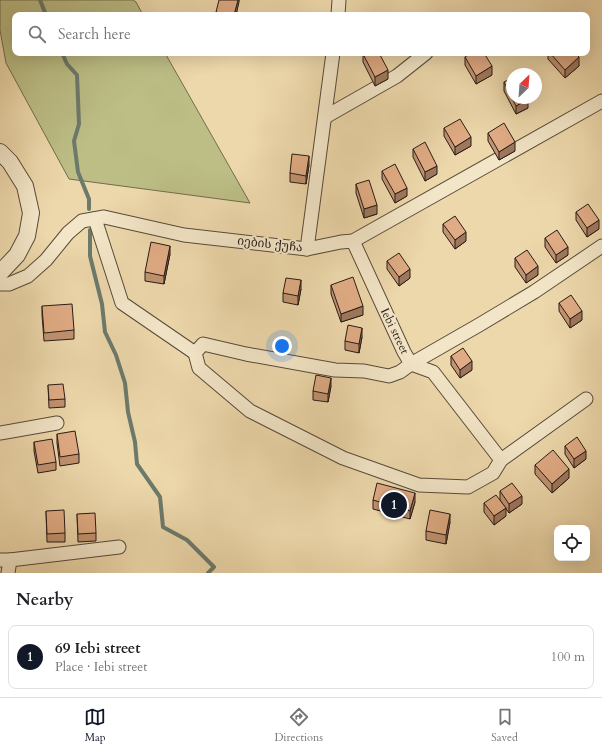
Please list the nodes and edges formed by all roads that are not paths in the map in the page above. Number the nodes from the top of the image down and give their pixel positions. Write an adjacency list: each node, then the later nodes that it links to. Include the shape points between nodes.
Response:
1 (339, 0): 2 (street)
2 (338, 12)
3 (333, 56): 6 (street)
4 (422, 56): 6 (street, via 397,76)
5 (602, 101): 9 (street, იების ქუჩა)
6 (325, 117): 11 (street)
7 (0, 152): 12 (street, via 10,162 25,186 31,213 27,236 17,255)
8 (95, 219): 11 (street, იების ქუჩა, via 104,217 184,235); 13 (street, იების ქუჩა, via 82,221 28,276 9,284); 14 (street, via 122,303)
9 (353, 241): 11 (street, იების ქუჩა); 15 (street, Iebi street)
10 (602, 246): 15 (street, via 534,292)
11 (307, 249)
12 (0, 274)
13 (0, 284)
14 (195, 353): 15 (street, via 203,344 334,370 364,371 389,376); 19 (street, via 199,368 250,411 343,458 419,485 468,487 493,472)
15 (411, 364): 19 (street, Iebi street, via 433,372)
16 (586, 399): 19 (street)
17 (57, 424): 18 (street)
18 (0, 433)
19 (501, 460)
20 (119, 547): 21 (street)
21 (5, 560): 22 (street)
22 (8, 573)

